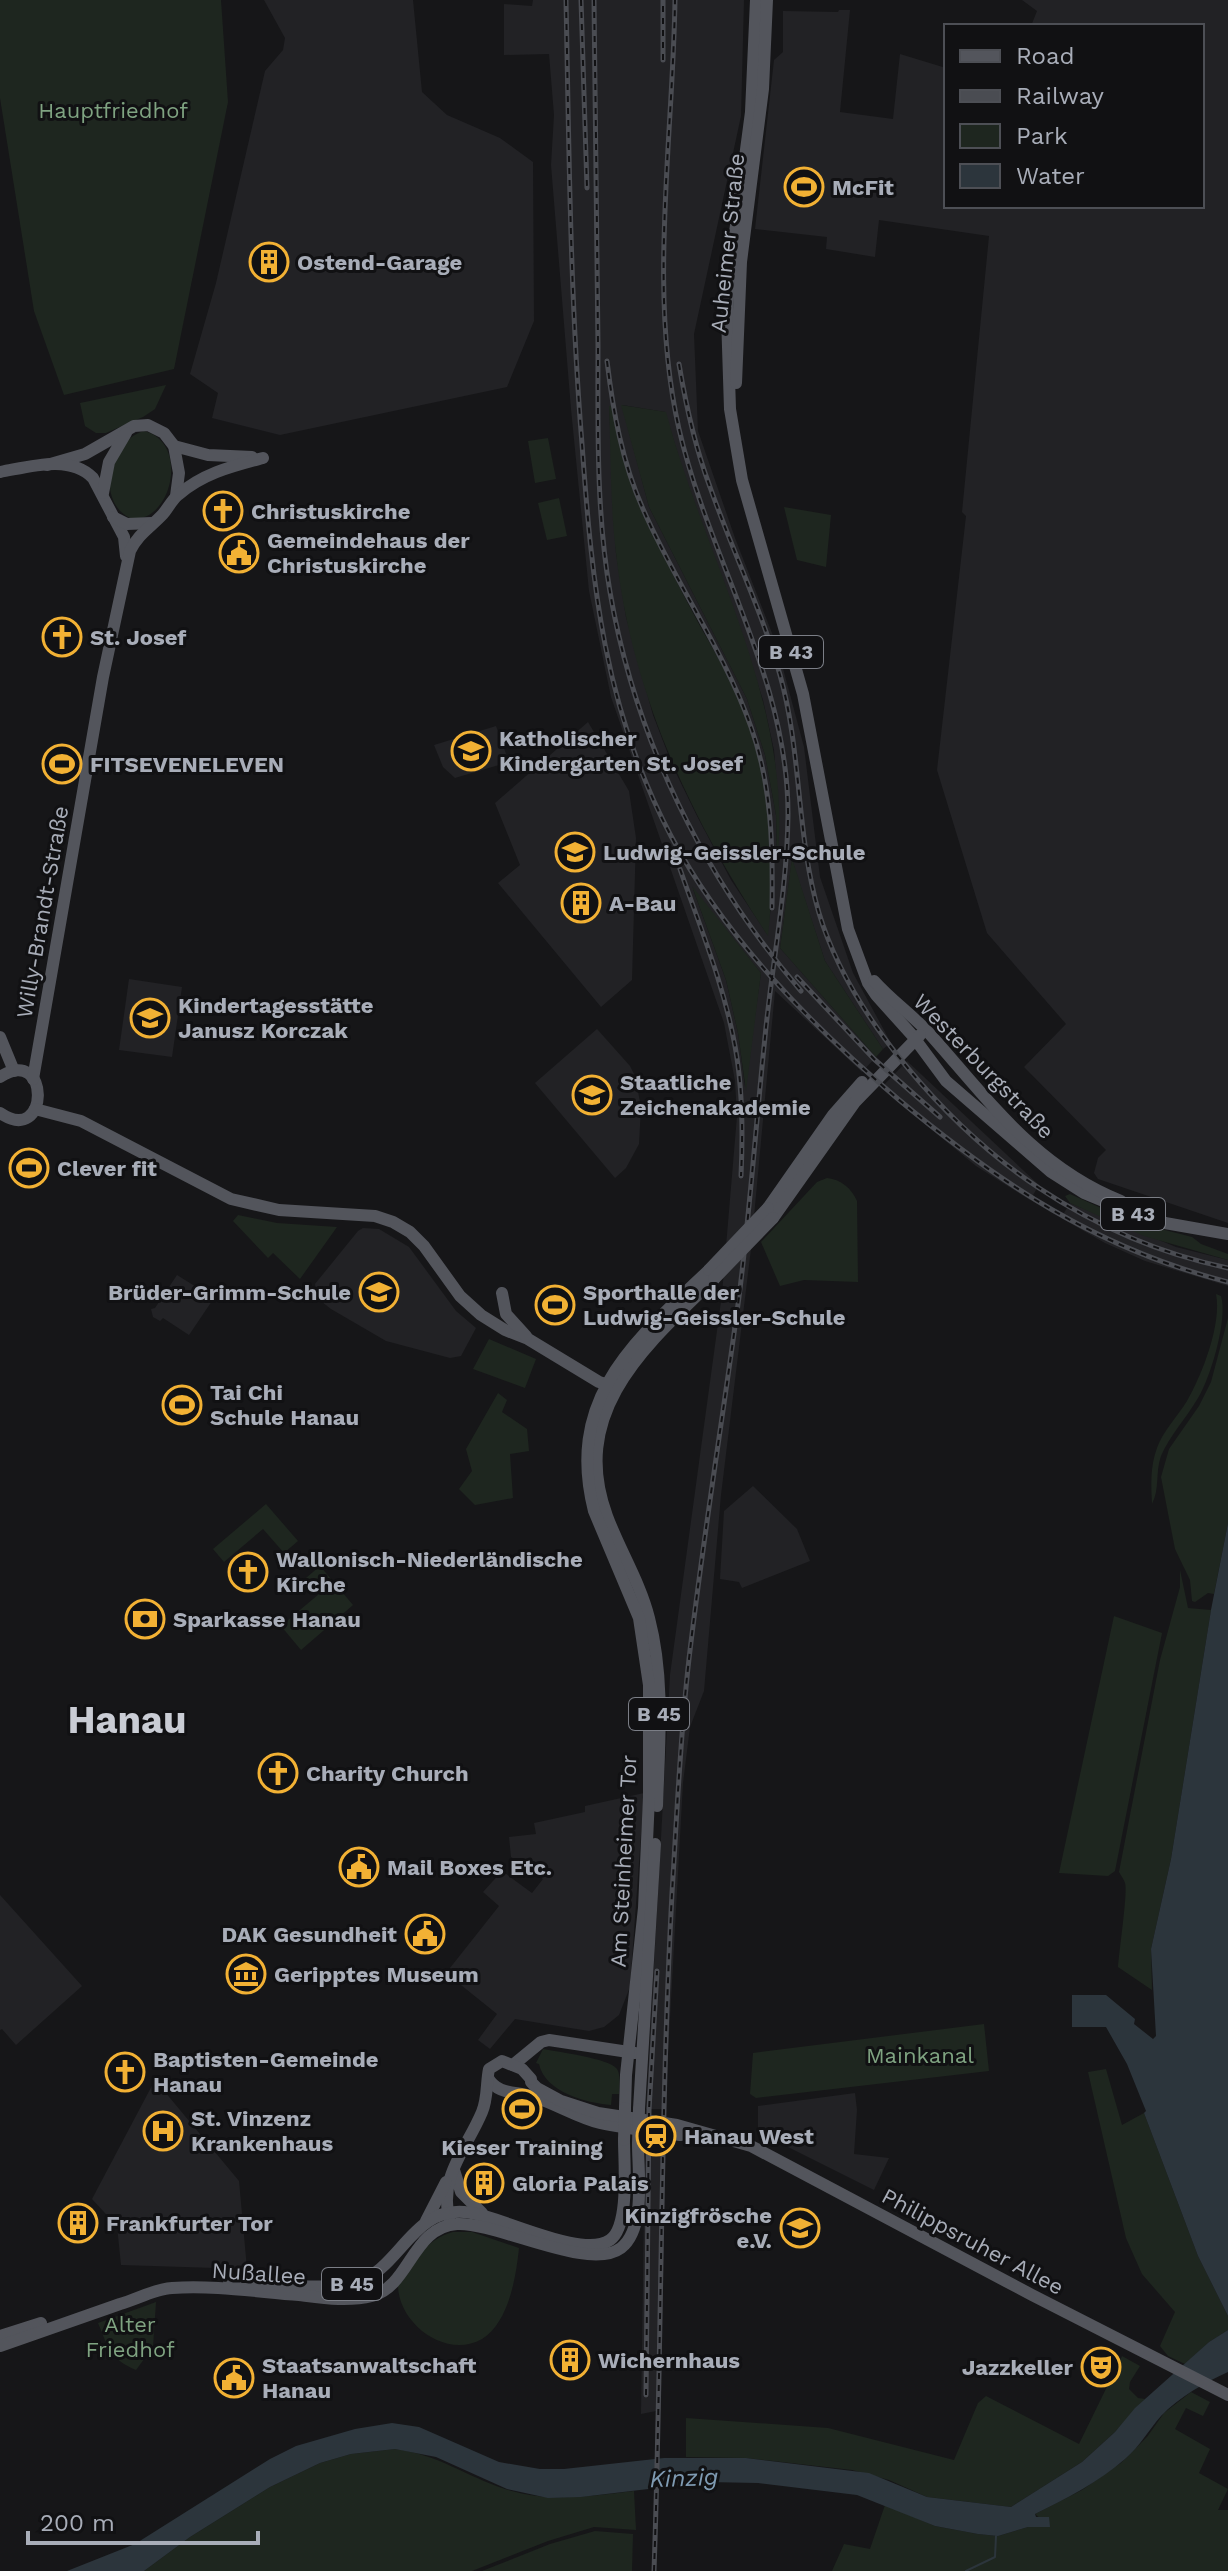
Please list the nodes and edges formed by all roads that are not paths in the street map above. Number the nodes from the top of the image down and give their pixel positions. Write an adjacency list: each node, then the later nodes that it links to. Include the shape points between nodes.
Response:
1 (756, 0): 4 (main road, Auheimer Straße, via 751,112 729,278)
2 (767, 0): 8 (main road, Auheimer Straße, via 762,102 738,290 736,395)
3 (134, 426): 5 (main road, via 154,427); 6 (main road, via 85,454); 10 (main road, via 109,462)
4 (732, 426): 8 (main road, Westerburgstraße / B 43)
5 (174, 446): 9 (main road); 9 (main road, via 208,455 263,458 218,470)
6 (47, 465): 7 (main road); 10 (main road, via 85,470)
7 (0, 472)
8 (747, 490): 14 (main road, Westerburgstraße / B 43, via 803,694 848,929)
9 (176, 496): 12 (main road)
10 (104, 500): 11 (main road)
11 (111, 515): 12 (main road, via 127,524); 13 (main road, Willy-Brandt-Straße, via 124,537)
12 (154, 522): 13 (main road, Willy-Brandt-Straße, via 138,536)
13 (126, 563): 19 (main road, Willy-Brandt-Straße, via 39,1042)
14 (864, 970): 15 (main road, Westerburgstraße / B 43); 17 (main road, Westerburgstraße / B 43, via 876,995)
15 (925, 1029): 17 (main road, B 45); 23 (main road, Westerburgstraße / B 43, via 972,1085)
16 (0, 1037): 19 (main road)
17 (914, 1038): 23 (main road, Westerburgstraße / B 43, via 954,1090); 28 (main road, Am Steinheimer Tor / B 45, bridge, via 855,1102 771,1213)
18 (0, 1058): 20 (main road)
19 (24, 1074): 20 (main road); 21 (main road)
20 (0, 1076)
21 (38, 1103): 22 (main road, via 20,1119); 26 (main road, via 239,1202 393,1222 424,1246 471,1307)
22 (0, 1113)
23 (1071, 1181): 24 (main road, Westerburgstraße / B 43, via 1132,1213)
24 (1228, 1234)
25 (502, 1293): 26 (main road, via 506,1314)
26 (528, 1339): 27 (main road)
27 (579, 1370): 28 (main road); 29 (main road, via 594,1387)
28 (611, 1386): 29 (main road, Am Steinheimer Tor / B 45); 31 (main road, Am Steinheimer Tor / B 45, via 597,1478 607,1516 649,1614 660,1687 653,1909)
29 (595, 1407): 31 (main road, Am Steinheimer Tor / B 45, via 587,1442 588,1488 639,1618 649,1685 649,1797)
30 (535, 2048): 31 (main road, via 549,2040); 32 (main road); 34 (main road)
31 (635, 2053): 36 (main road, Am Steinheimer Tor / B 45)
32 (513, 2065): 33 (main road, via 496,2062); 34 (main road)
33 (488, 2078): 35 (main road, via 494,2086); 37 (main road)
34 (531, 2080): 35 (main road, via 529,2090); 38 (main road, via 537,2088 581,2108)
35 (520, 2095): 37 (main road, via 497,2101); 38 (main road, via 601,2123 680,2135)
36 (632, 2108): 41 (main road, Am Steinheimer Tor / B 45, bridge, via 624,2140 623,2214 610,2240 572,2242); 43 (main road, Am Steinheimer Tor / B 45, bridge, via 638,2144 637,2222)
37 (481, 2114): 39 (main road)
38 (696, 2132): 46 (main road, Philippsruher Allee, via 768,2154)
39 (452, 2171): 40 (main road); 41 (main road, via 464,2197); 42 (main road)
40 (449, 2219): 41 (main road, B 45, via 465,2212); 42 (main road, Nußallee / B 45); 43 (main road, Nußallee / B 45, via 592,2254 610,2254); 45 (main road, Nußallee / B 45, via 377,2295 343,2300 170,2288)
41 (491, 2219)
42 (426, 2221): 44 (main road, Nußallee / B 45, via 377,2272 358,2282 166,2282)
43 (630, 2239)
44 (0, 2336)
45 (0, 2346)
46 (1222, 2392)

